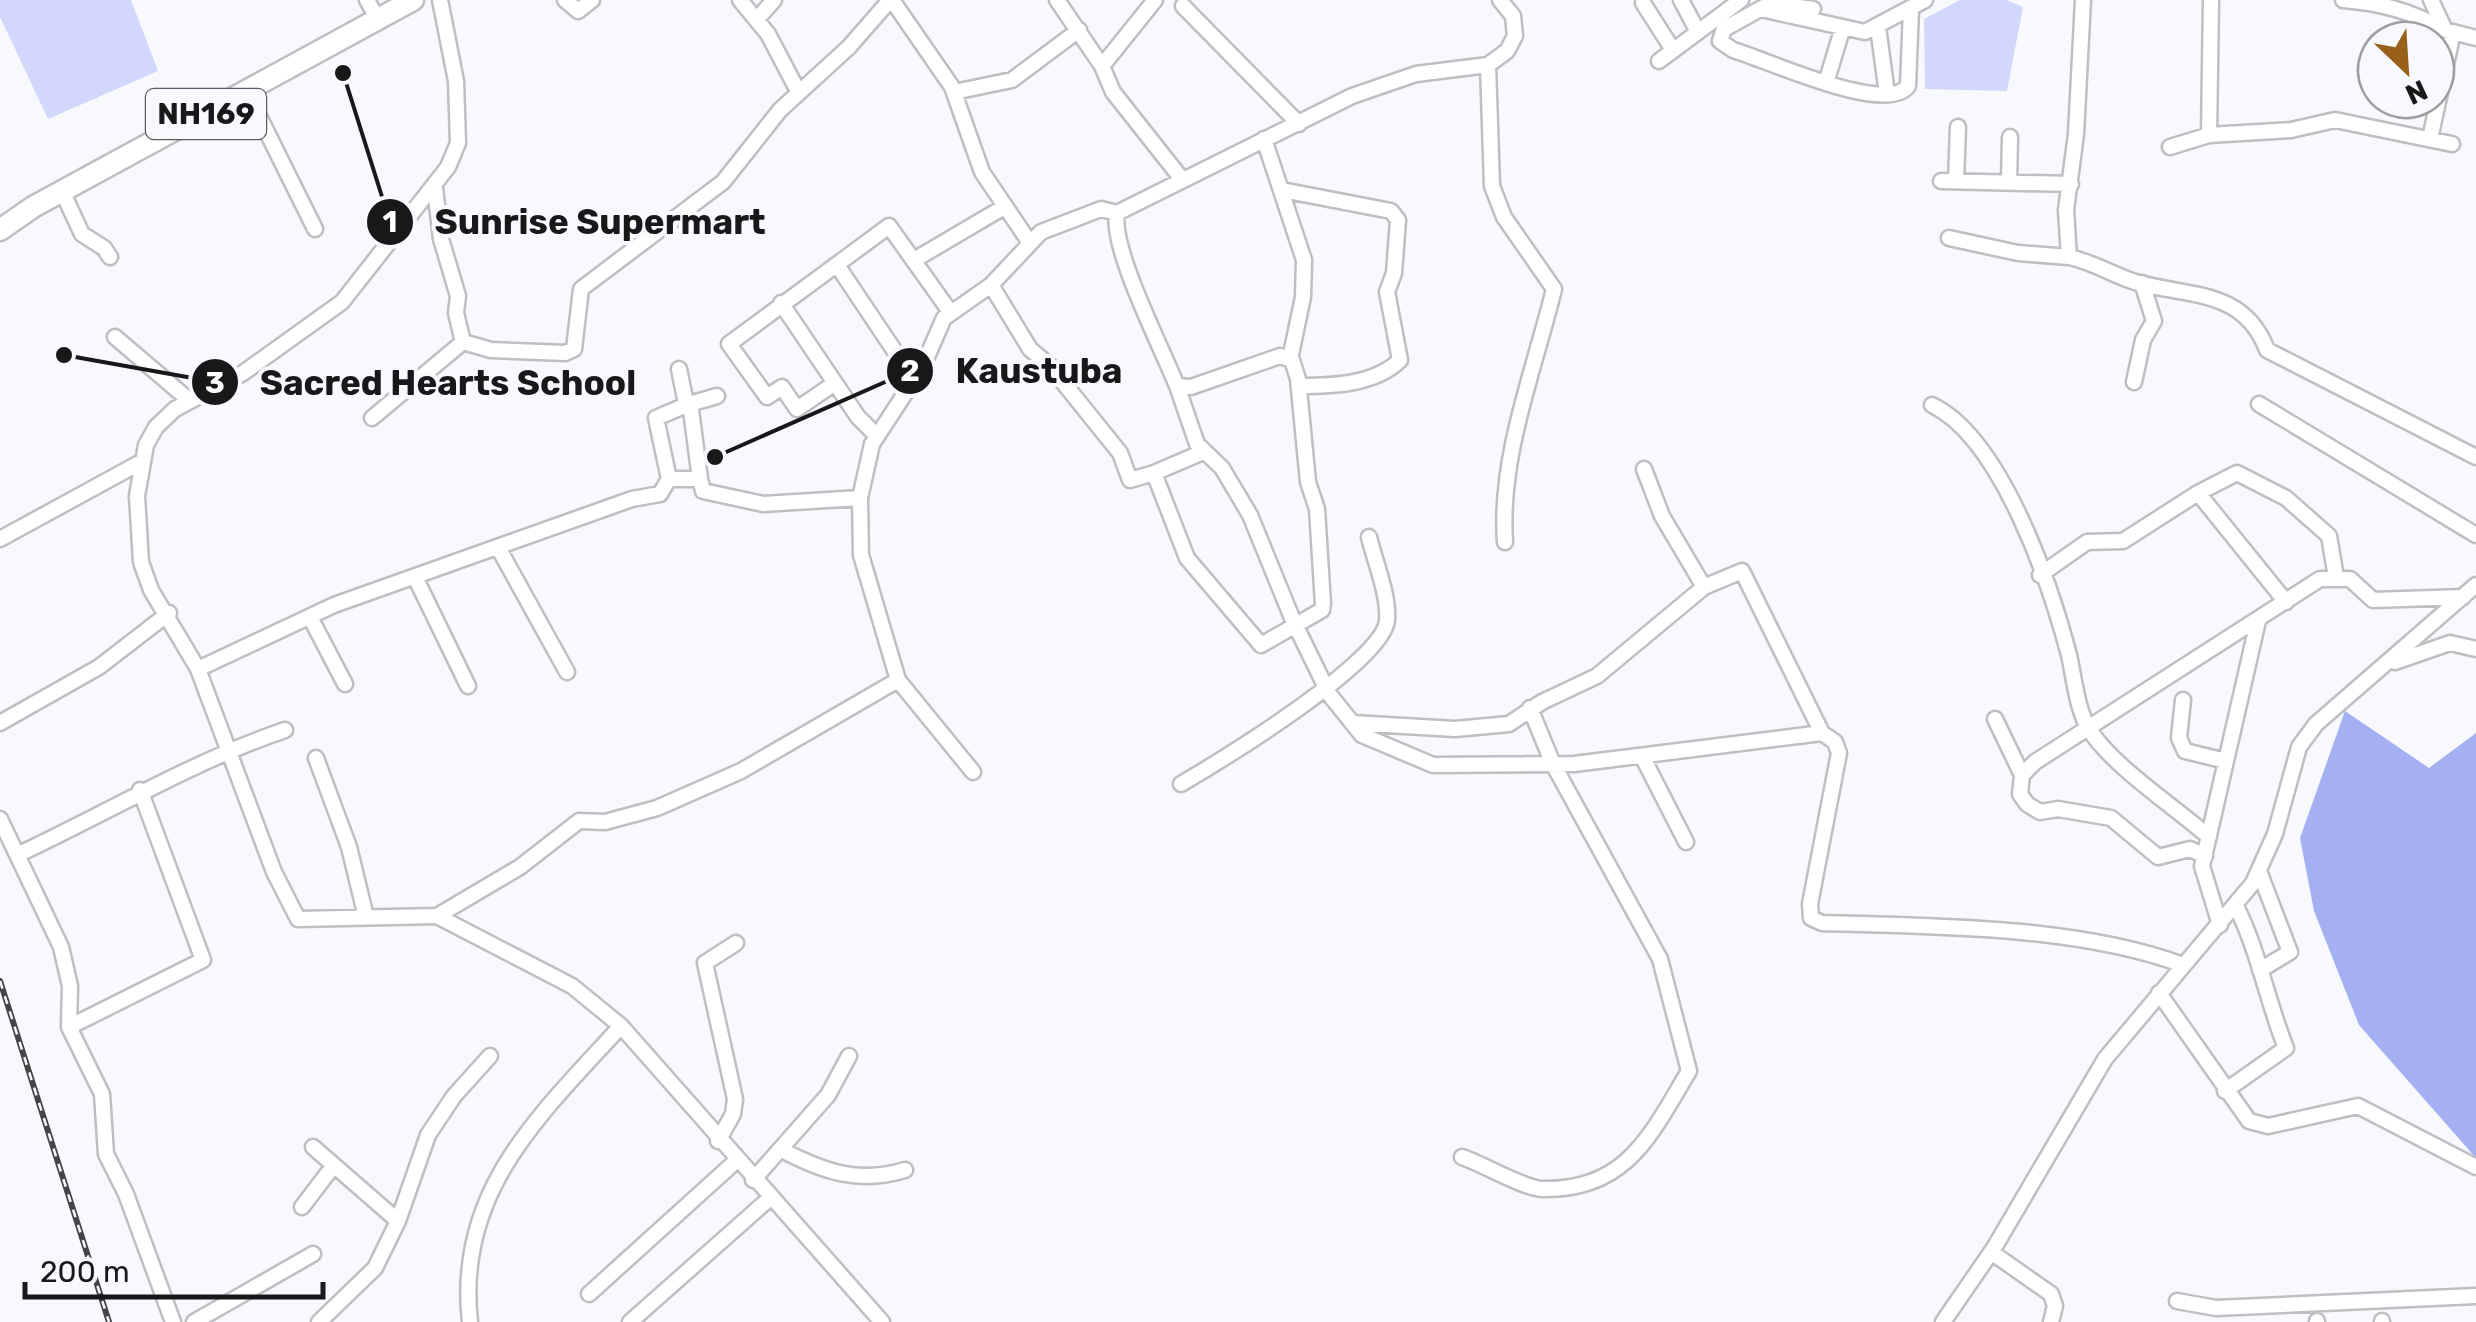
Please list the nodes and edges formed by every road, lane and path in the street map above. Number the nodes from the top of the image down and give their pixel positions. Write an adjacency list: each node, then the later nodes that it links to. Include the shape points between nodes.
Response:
1 (366, 0): 23 (street)
2 (414, 0): 23 (highway, NH169)
3 (440, 0): 50 (street, via 456,81 458,142)
4 (565, 0): 5 (street, via 578,10)
5 (592, 0)
6 (740, 0): 22 (street)
7 (774, 0): 22 (street)
8 (891, 0): 35 (street); 36 (street)
9 (1057, 0): 26 (street)
10 (1155, 0): 32 (street)
11 (1500, 0): 31 (street, via 1513,16 1515,36 1508,51)
12 (1681, 0): 28 (street)
13 (1739, 0): 28 (street)
14 (1925, 0): 20 (street)
15 (2083, 0): 49 (street)
16 (2211, 0): 41 (street)
17 (2343, 0): 24 (street, via 2377,2)
18 (1643, 3): 29 (street)
19 (1183, 6): 39 (street)
20 (1911, 8): 25 (street); 37 (street, via 1908,86)
21 (1815, 10): 27 (street); 33 (street, via 1761,8 1724,29 1720,40)
22 (758, 18): 36 (street)
23 (378, 20): 34 (highway, NH169)
24 (2429, 20)
25 (1878, 27): 27 (street); 37 (street)
26 (1079, 30): 32 (street); 35 (street, via 1012,80)
27 (1842, 30): 33 (street)
28 (1698, 32): 29 (street)
29 (1673, 50): 30 (street)
30 (1659, 61)
31 (1488, 64): 39 (street, via 1416,74); 95 (street, via 1492,186 1504,218 1554,290 1502,504)
32 (1102, 66): 47 (street, via 1112,92)
33 (1826, 83): 37 (street)
34 (247, 92): 52 (highway, NH169); 55 (street)
35 (954, 92): 53 (street, via 982,172)
36 (799, 93): 68 (street, via 723,182 581,288 574,349 491,350)
37 (1887, 94)
38 (2433, 120): 44 (street)
39 (1299, 124): 43 (street)
40 (1958, 127): 48 (street, via 1949,181)
41 (2209, 135): 44 (street, via 2335,120); 46 (street)
42 (2010, 137): 48 (street)
43 (1264, 139): 47 (street); 51 (street)
44 (2430, 139): 45 (street)
45 (2452, 144)
46 (2170, 147)
47 (1182, 178): 54 (street)
48 (2008, 182): 49 (street)
49 (2071, 184): 59 (street, via 2065,232)
50 (434, 188): 68 (street); 77 (street, via 342,302 243,373)
51 (1282, 190): 69 (street, via 1304,260); 75 (street, via 1391,211 1398,220 1387,292 1400,360 1337,386)
52 (62, 192): 56 (highway, NH169); 60 (street, via 82,234)
53 (1004, 208): 58 (street); 61 (street)
54 (1117, 213): 58 (street, via 1101,210 1054,226); 74 (street, via 1120,250)
55 (315, 229)
56 (0, 230)
57 (1949, 238): 59 (street)
58 (1030, 243): 64 (street)
59 (2070, 256): 63 (street)
60 (110, 257)
61 (914, 260): 62 (street, via 889,226); 66 (street)
62 (837, 265): 65 (street); 71 (street)
63 (2142, 283): 72 (street, via 2154,321); 84 (street, via 2189,290 2231,307 2258,326 2267,350)
64 (991, 285): 66 (street); 87 (street, via 1014,328 1120,452 1130,480)
65 (781, 303): 73 (street); 73 (street, via 729,344 746,370 768,397 782,387 798,408)
66 (951, 313): 71 (street)
67 (114, 337): 77 (street)
68 (463, 342): 81 (street)
69 (1290, 359): 74 (street, via 1280,356); 75 (street)
70 (679, 369): 80 (street)
71 (914, 380): 82 (street)
72 (2134, 382)
73 (835, 383): 82 (street)
74 (1177, 386): 83 (street)
75 (1299, 386): 107 (street, via 1323,604)
76 (717, 396): 80 (street)
77 (190, 401): 85 (street, via 156,427)
78 (2259, 404): 92 (street)
79 (1932, 405): 97 (street, via 1956,419 2006,486)
80 (688, 406): 88 (street, via 656,418); 89 (street)
81 (372, 418)
82 (876, 435): 91 (street)
83 (1203, 452): 87 (street); 107 (street, via 1242,499)
84 (2476, 457)
85 (143, 462): 94 (street); 104 (street, via 137,496 141,562)
86 (1644, 470): 101 (street)
87 (1154, 473): 107 (street, via 1187,558 1260,645)
88 (669, 479): 89 (street); 96 (street, via 660,494)
89 (700, 479): 91 (street, via 703,491 732,501)
90 (2198, 493): 97 (street, via 2121,542 2087,542); 98 (street, via 2237,473 2257,480 2330,536); 103 (street)
91 (860, 498): 112 (street, via 861,555)
92 (2476, 536)
93 (1369, 537): 114 (street, via 1384,631 1380,643)
94 (0, 540)
95 (1504, 542)
96 (499, 549): 99 (street); 111 (street)
97 (2040, 575): 121 (street)
98 (2336, 577): 102 (street, via 2350,579 2373,600); 103 (street, via 2320,579)
99 (416, 579): 105 (street); 115 (street)
100 (2476, 586): 102 (street)
101 (1704, 587): 117 (street, via 1597,676); 123 (street, via 1742,570)
102 (2464, 597): 109 (street)
103 (2286, 602): 106 (street)
104 (168, 614): 110 (street); 119 (street, via 99,667)
105 (310, 616): 110 (street); 113 (street)
106 (2258, 621): 121 (street); 127 (street)
107 (1296, 627): 114 (street)
108 (2476, 649): 109 (street, via 2450,644)
109 (2386, 666): 138 (street, via 2316,724 2300,747)
110 (198, 670): 124 (street)
111 (567, 672)
112 (898, 680): 129 (street); 140 (street, via 778,752 691,793 605,822 579,821 520,868)
113 (345, 684)
114 (1324, 685): 120 (street); 131 (street, via 1280,725)
115 (468, 686)
116 (2184, 700): 127 (street, via 2185,751)
117 (1530, 708): 120 (street, via 1509,724 1455,729); 128 (street)
118 (1995, 719): 130 (street)
119 (0, 723)
120 (1353, 724): 128 (street, via 1396,753 1433,765)
121 (2088, 728): 130 (street); 134 (street)
122 (285, 730): 124 (street)
123 (1822, 733): 125 (street); 144 (street, via 1839,753 1811,918 1964,926 2151,953)
124 (231, 748): 132 (street); 141 (street, via 290,910 310,922)
125 (1642, 756): 128 (street); 135 (street)
126 (316, 758): 141 (street)
127 (2226, 761): 134 (street)
128 (1553, 764): 155 (street, via 1660,958 1689,1071 1640,1152 1604,1179 1539,1189)
129 (973, 772)
130 (2022, 776): 137 (street, via 2020,794 2040,812 2111,818 2158,857 2190,849)
131 (1181, 784)
132 (140, 790): 136 (street); 148 (street, via 202,960)
133 (0, 819): 136 (street)
134 (2209, 837): 137 (street)
135 (1686, 842)
136 (18, 855): 148 (street, via 61,947)
137 (2204, 856): 142 (street)
138 (2259, 871): 139 (street); 145 (street, via 2290,952)
139 (2236, 906): 142 (street); 145 (street)
140 (437, 916): 141 (street); 147 (street, via 572,986)
141 (366, 918)
142 (2220, 924): 144 (street)
143 (736, 943): 152 (street, via 706,963 735,1099)
144 (2183, 965): 146 (street)
145 (2260, 970): 151 (street, via 2286,1048)
146 (2159, 993): 151 (street); 164 (street, via 2105,1059)
147 (621, 1026): 152 (street); 172 (street, via 533,1122 495,1176 469,1254)
148 (70, 1027): 169 (street, via 102,1094 106,1154)
149 (490, 1056): 163 (street, via 428,1135)
150 (849, 1056): 154 (street, via 828,1095)
151 (2225, 1091): 158 (street, via 2249,1121 2268,1126 2358,1106)
152 (718, 1140): 156 (street)
153 (313, 1147): 157 (street)
154 (782, 1150): 159 (street, via 851,1178); 160 (street)
155 (1462, 1157)
156 (736, 1162): 160 (street); 166 (street)
157 (334, 1165): 162 (street); 163 (street)
158 (2476, 1168)
159 (905, 1170)
160 (753, 1180): 161 (street)
161 (769, 1199): 173 (street); 174 (street)
162 (302, 1206)
163 (398, 1221): 171 (street, via 375,1268)
164 (1990, 1252): 175 (street); 176 (street, via 2052,1294)
165 (313, 1254): 170 (street)
166 (589, 1294)
167 (2476, 1296): 168 (street, via 2216,1308)
168 (2178, 1301)
169 (172, 1322)
170 (194, 1322)
171 (319, 1322)
172 (470, 1322)
173 (630, 1322)
174 (882, 1322)
175 (1943, 1322)
176 (2051, 1322)

